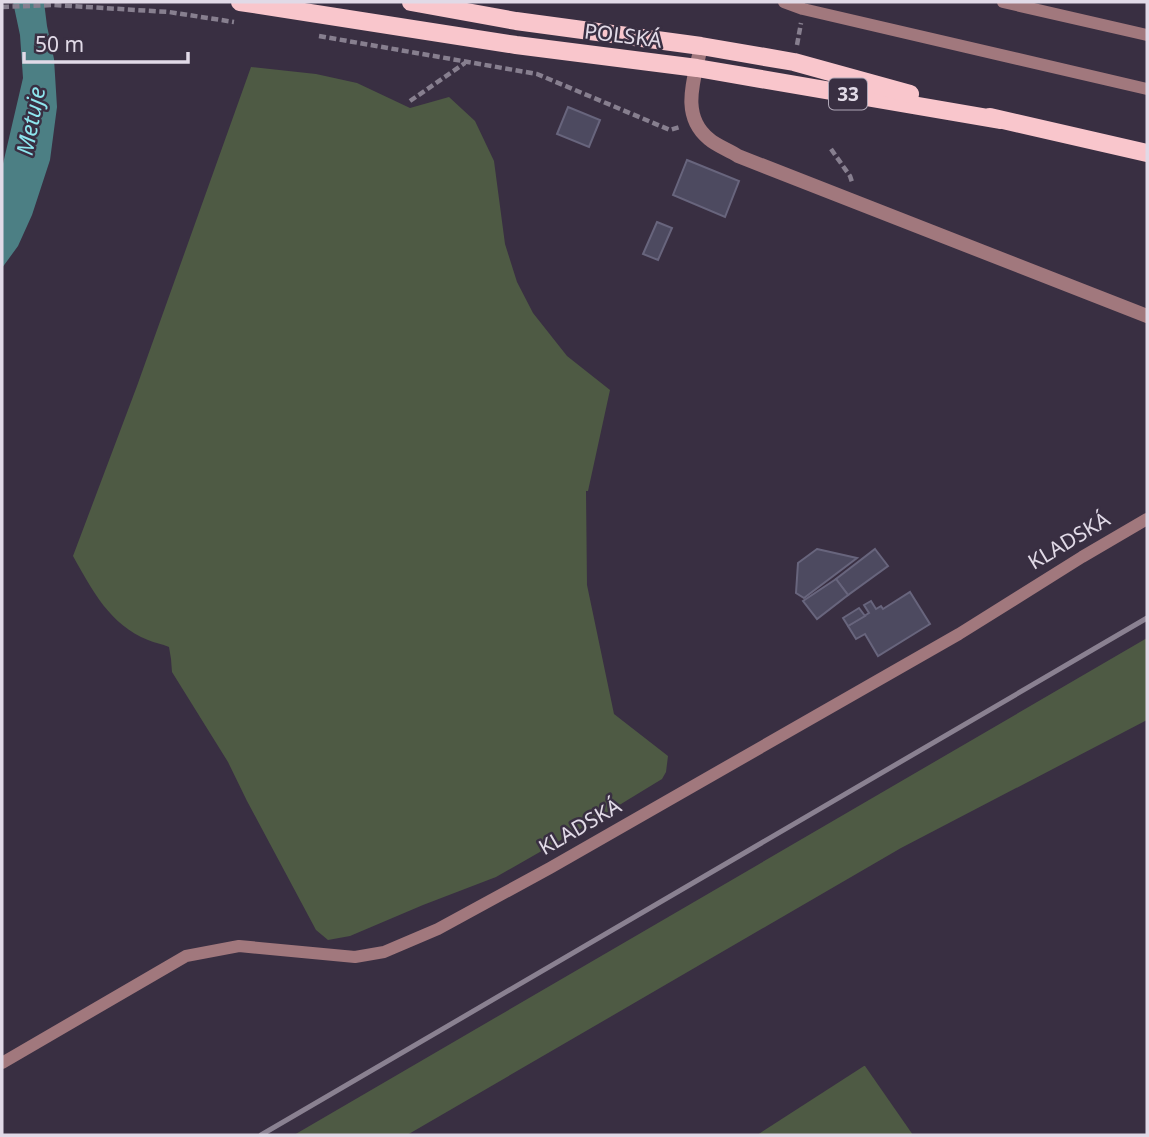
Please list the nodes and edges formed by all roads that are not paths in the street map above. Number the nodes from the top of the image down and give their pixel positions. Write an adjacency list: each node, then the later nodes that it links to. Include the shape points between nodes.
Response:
1 (240, 2): 7 (main road, POLSKÁ / 33, via 478,40)
2 (411, 2): 6 (main road, POLSKÁ / 33)
3 (784, 2): 8 (lane)
4 (1003, 2): 5 (lane)
5 (1147, 35)
6 (701, 46): 7 (street); 9 (main road, POLSKÁ / 33, via 794,62)
7 (697, 68): 9 (main road, POLSKÁ / 33); 11 (street, via 690,99 695,122 709,139 738,156)
8 (1147, 89)
9 (999, 120): 10 (main road, POLSKÁ / 33)
10 (1147, 153)
11 (1147, 316)
12 (1147, 519): 13 (lane, KLADSKÁ, via 947,640 438,929 384,952 355,957 239,946 186,956)
13 (2, 1063)

